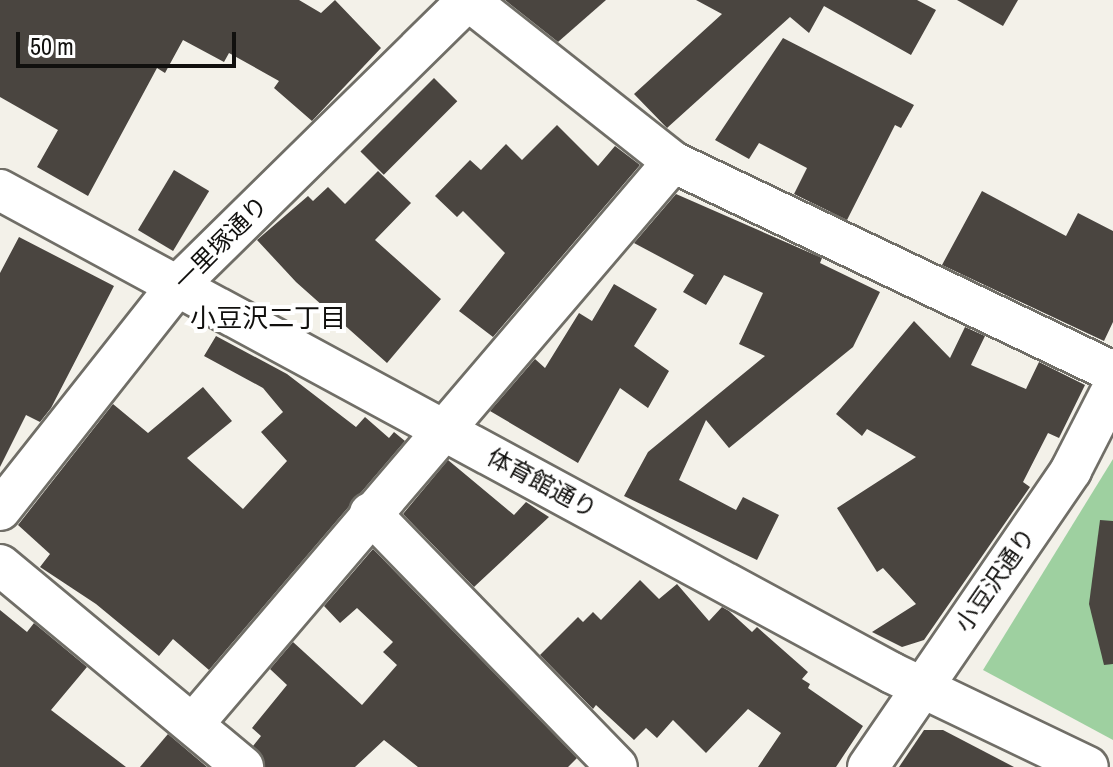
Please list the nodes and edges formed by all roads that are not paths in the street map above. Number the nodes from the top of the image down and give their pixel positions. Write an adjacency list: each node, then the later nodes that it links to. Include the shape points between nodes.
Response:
1 (468, 0): 2 (street); 4 (street, 一里塚通り)
2 (673, 162): 5 (street); 7 (street)
3 (0, 190): 4 (street, 体育館通り)
4 (177, 286): 7 (street, 体育館通り); 8 (street, 一里塚通り)
5 (1113, 372)
6 (1113, 388): 11 (street, 小豆沢通り, via 1071,470)
7 (442, 429): 9 (street); 11 (street, 体育館通り)
8 (0, 510)
9 (370, 513): 12 (street); 14 (street)
10 (0, 565): 12 (street)
11 (922, 686): 15 (street, 小豆沢通り); 16 (street, 体育館通り)
12 (193, 724): 13 (street)
13 (243, 767)
14 (617, 767)
15 (868, 767)
16 (1088, 767)

